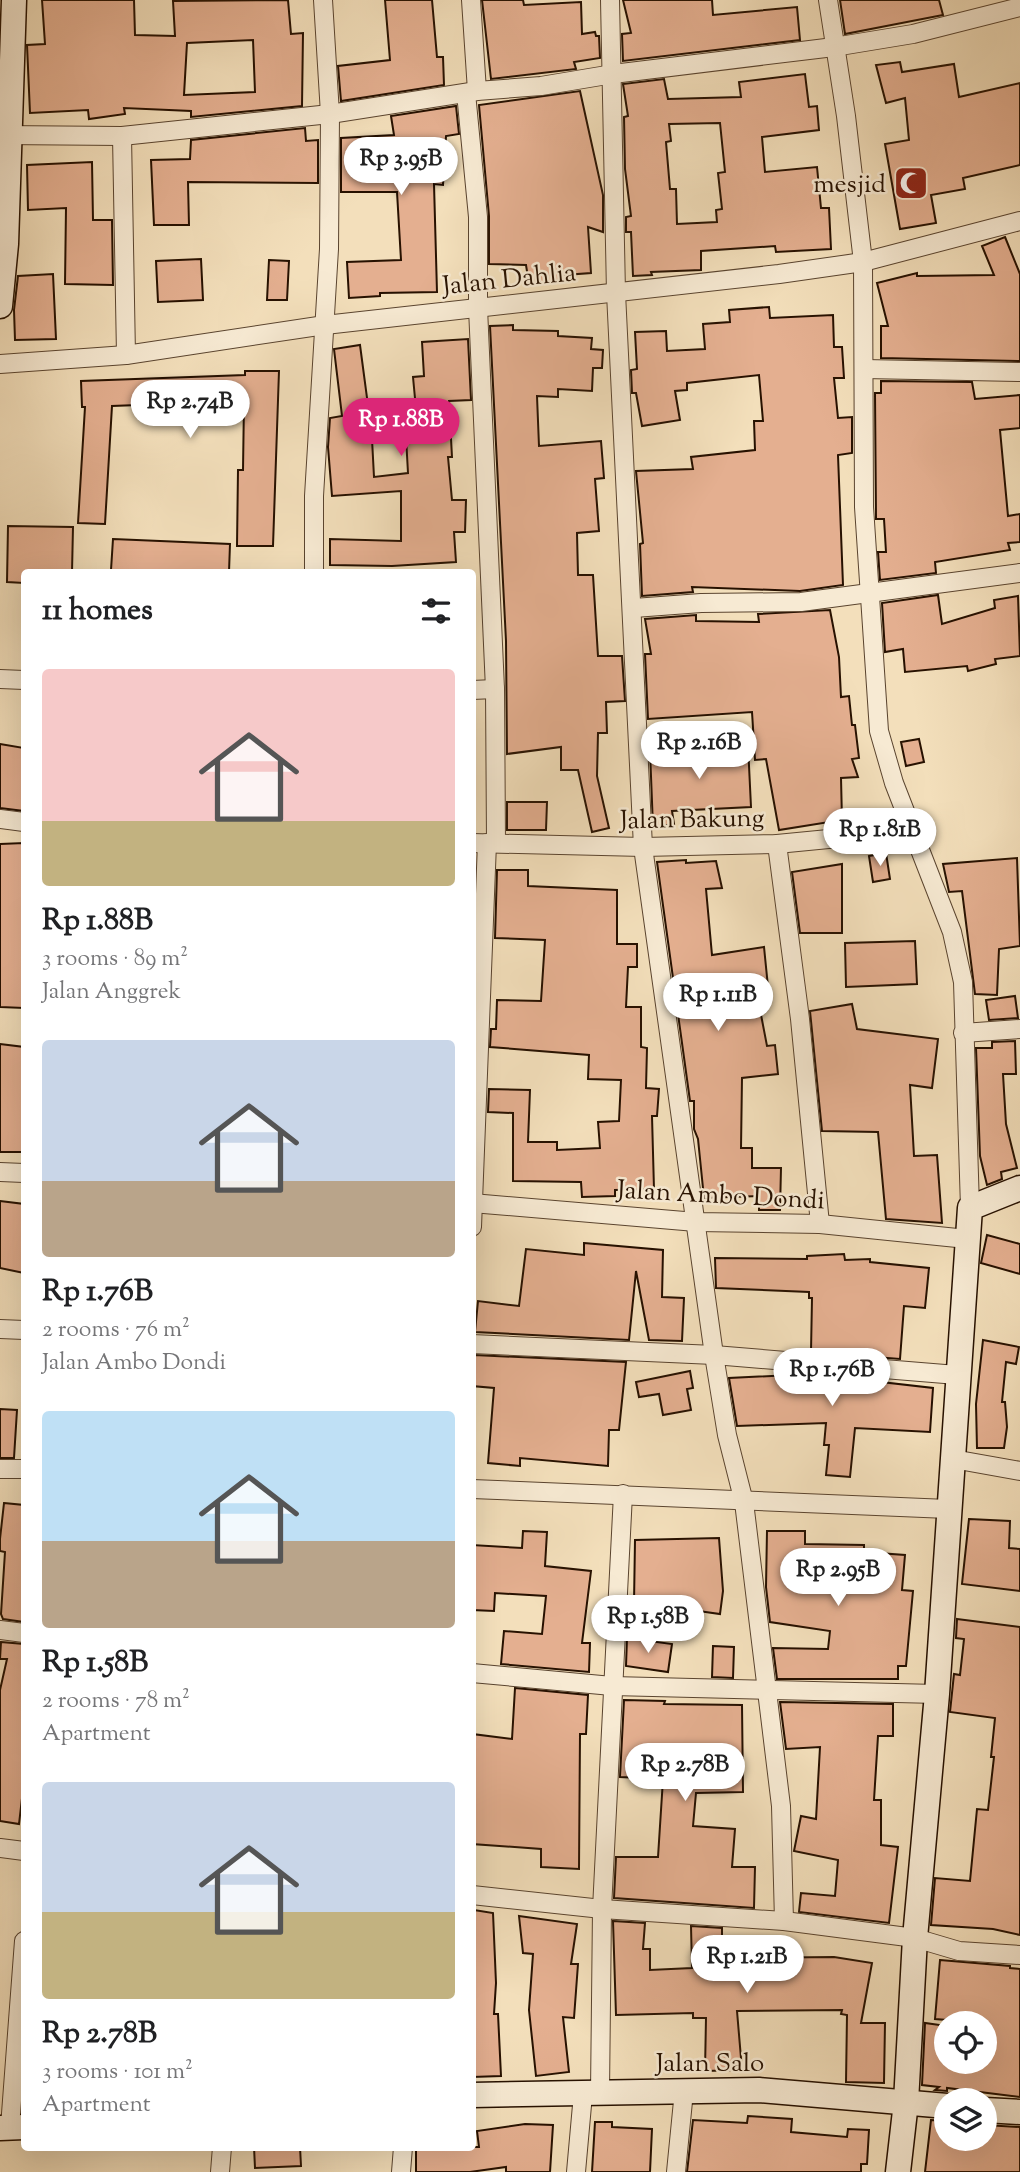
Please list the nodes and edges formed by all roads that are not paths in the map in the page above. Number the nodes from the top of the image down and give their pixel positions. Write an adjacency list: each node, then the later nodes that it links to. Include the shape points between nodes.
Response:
1 (14, 0): 11 (street)
2 (323, 0): 10 (street)
3 (471, 0): 9 (street)
4 (610, 0): 8 (street)
5 (828, 0): 7 (street)
6 (1020, 7): 7 (street, via 913,34)
7 (834, 47): 8 (street); 14 (street)
8 (613, 74): 9 (street); 15 (street)
9 (472, 92): 10 (street); 17 (street)
10 (330, 114): 12 (street); 18 (street)
11 (5, 135): 12 (street); 16 (street, via 6,244)
12 (122, 136): 19 (street)
13 (1020, 221): 14 (street, Jalan Dahlia)
14 (863, 262): 15 (street, Jalan Dahlia); 21 (street)
15 (616, 293): 17 (street, Jalan Dahlia); 26 (street)
16 (0, 306)
17 (478, 308): 18 (street, Jalan Dahlia); 29 (street)
18 (325, 325): 19 (street, Jalan Dahlia); 23 (street)
19 (126, 355): 20 (street, Jalan Dahlia)
20 (0, 364)
21 (864, 369): 22 (street); 25 (street, via 864,507)
22 (1020, 372)
23 (314, 569)
24 (1020, 573): 25 (street)
25 (870, 593): 26 (street, via 801,602); 33 (street, via 879,731)
26 (634, 608): 36 (street)
27 (0, 679): 28 (street)
28 (21, 680)
29 (495, 689): 30 (street); 34 (street)
30 (476, 690)
31 (0, 819): 32 (street)
32 (21, 822)
33 (911, 831): 35 (street, Jalan Bakung); 38 (street, via 952,932 963,982)
34 (485, 843): 36 (street, Jalan Bakung); 39 (street)
35 (777, 844): 36 (street, Jalan Bakung); 46 (street)
36 (643, 847): 45 (street)
37 (1020, 1029): 38 (street)
38 (963, 1033): 44 (street)
39 (476, 1113)
40 (0, 1171): 41 (street)
41 (21, 1173)
42 (1020, 1188): 44 (street)
43 (476, 1203): 45 (street, Jalan Ambo Dondi)
44 (970, 1208): 47 (street)
45 (696, 1222): 46 (street, Jalan Ambo Dondi); 51 (street)
46 (820, 1224): 47 (street, Jalan Ambo Dondi)
47 (967, 1239): 52 (street)
48 (0, 1329): 49 (street)
49 (21, 1330)
50 (476, 1344): 51 (street)
51 (714, 1355): 52 (street); 59 (street)
52 (957, 1374): 53 (street)
53 (953, 1459): 56 (street); 60 (street)
54 (0, 1468): 55 (street)
55 (21, 1469)
56 (1020, 1471)
57 (476, 1489): 58 (street)
58 (623, 1494): 59 (street); 64 (street)
59 (744, 1502): 60 (street); 65 (street)
60 (948, 1508): 66 (street)
61 (0, 1630): 62 (street)
62 (21, 1633)
63 (476, 1673): 64 (street)
64 (612, 1686): 65 (street); 70 (street)
65 (767, 1692): 66 (street); 71 (street, via 781,1806)
66 (937, 1694): 72 (street)
67 (0, 1848): 68 (street)
68 (21, 1851)
69 (476, 1895): 70 (street)
70 (602, 1909): 71 (street); 76 (street)
71 (785, 1920): 72 (street)
72 (915, 1938): 73 (street, via 958,1951); 78 (street)
73 (1020, 1955)
74 (21, 1984): 82 (street)
75 (684, 2091): 76 (street, Jalan Salo); 78 (street, Jalan Salo, via 759,2090); 88 (street)
76 (592, 2094): 77 (street, Jalan Salo); 87 (street)
77 (476, 2095)
78 (906, 2102): 79 (street, Jalan Salo); 89 (street)
79 (934, 2105)
80 (997, 2111): 81 (street)
81 (1020, 2112)
82 (11, 2128)
83 (222, 2151): 85 (street)
84 (403, 2151): 86 (street)
85 (220, 2172)
86 (401, 2172)
87 (576, 2172)
88 (676, 2172)
89 (898, 2172)

